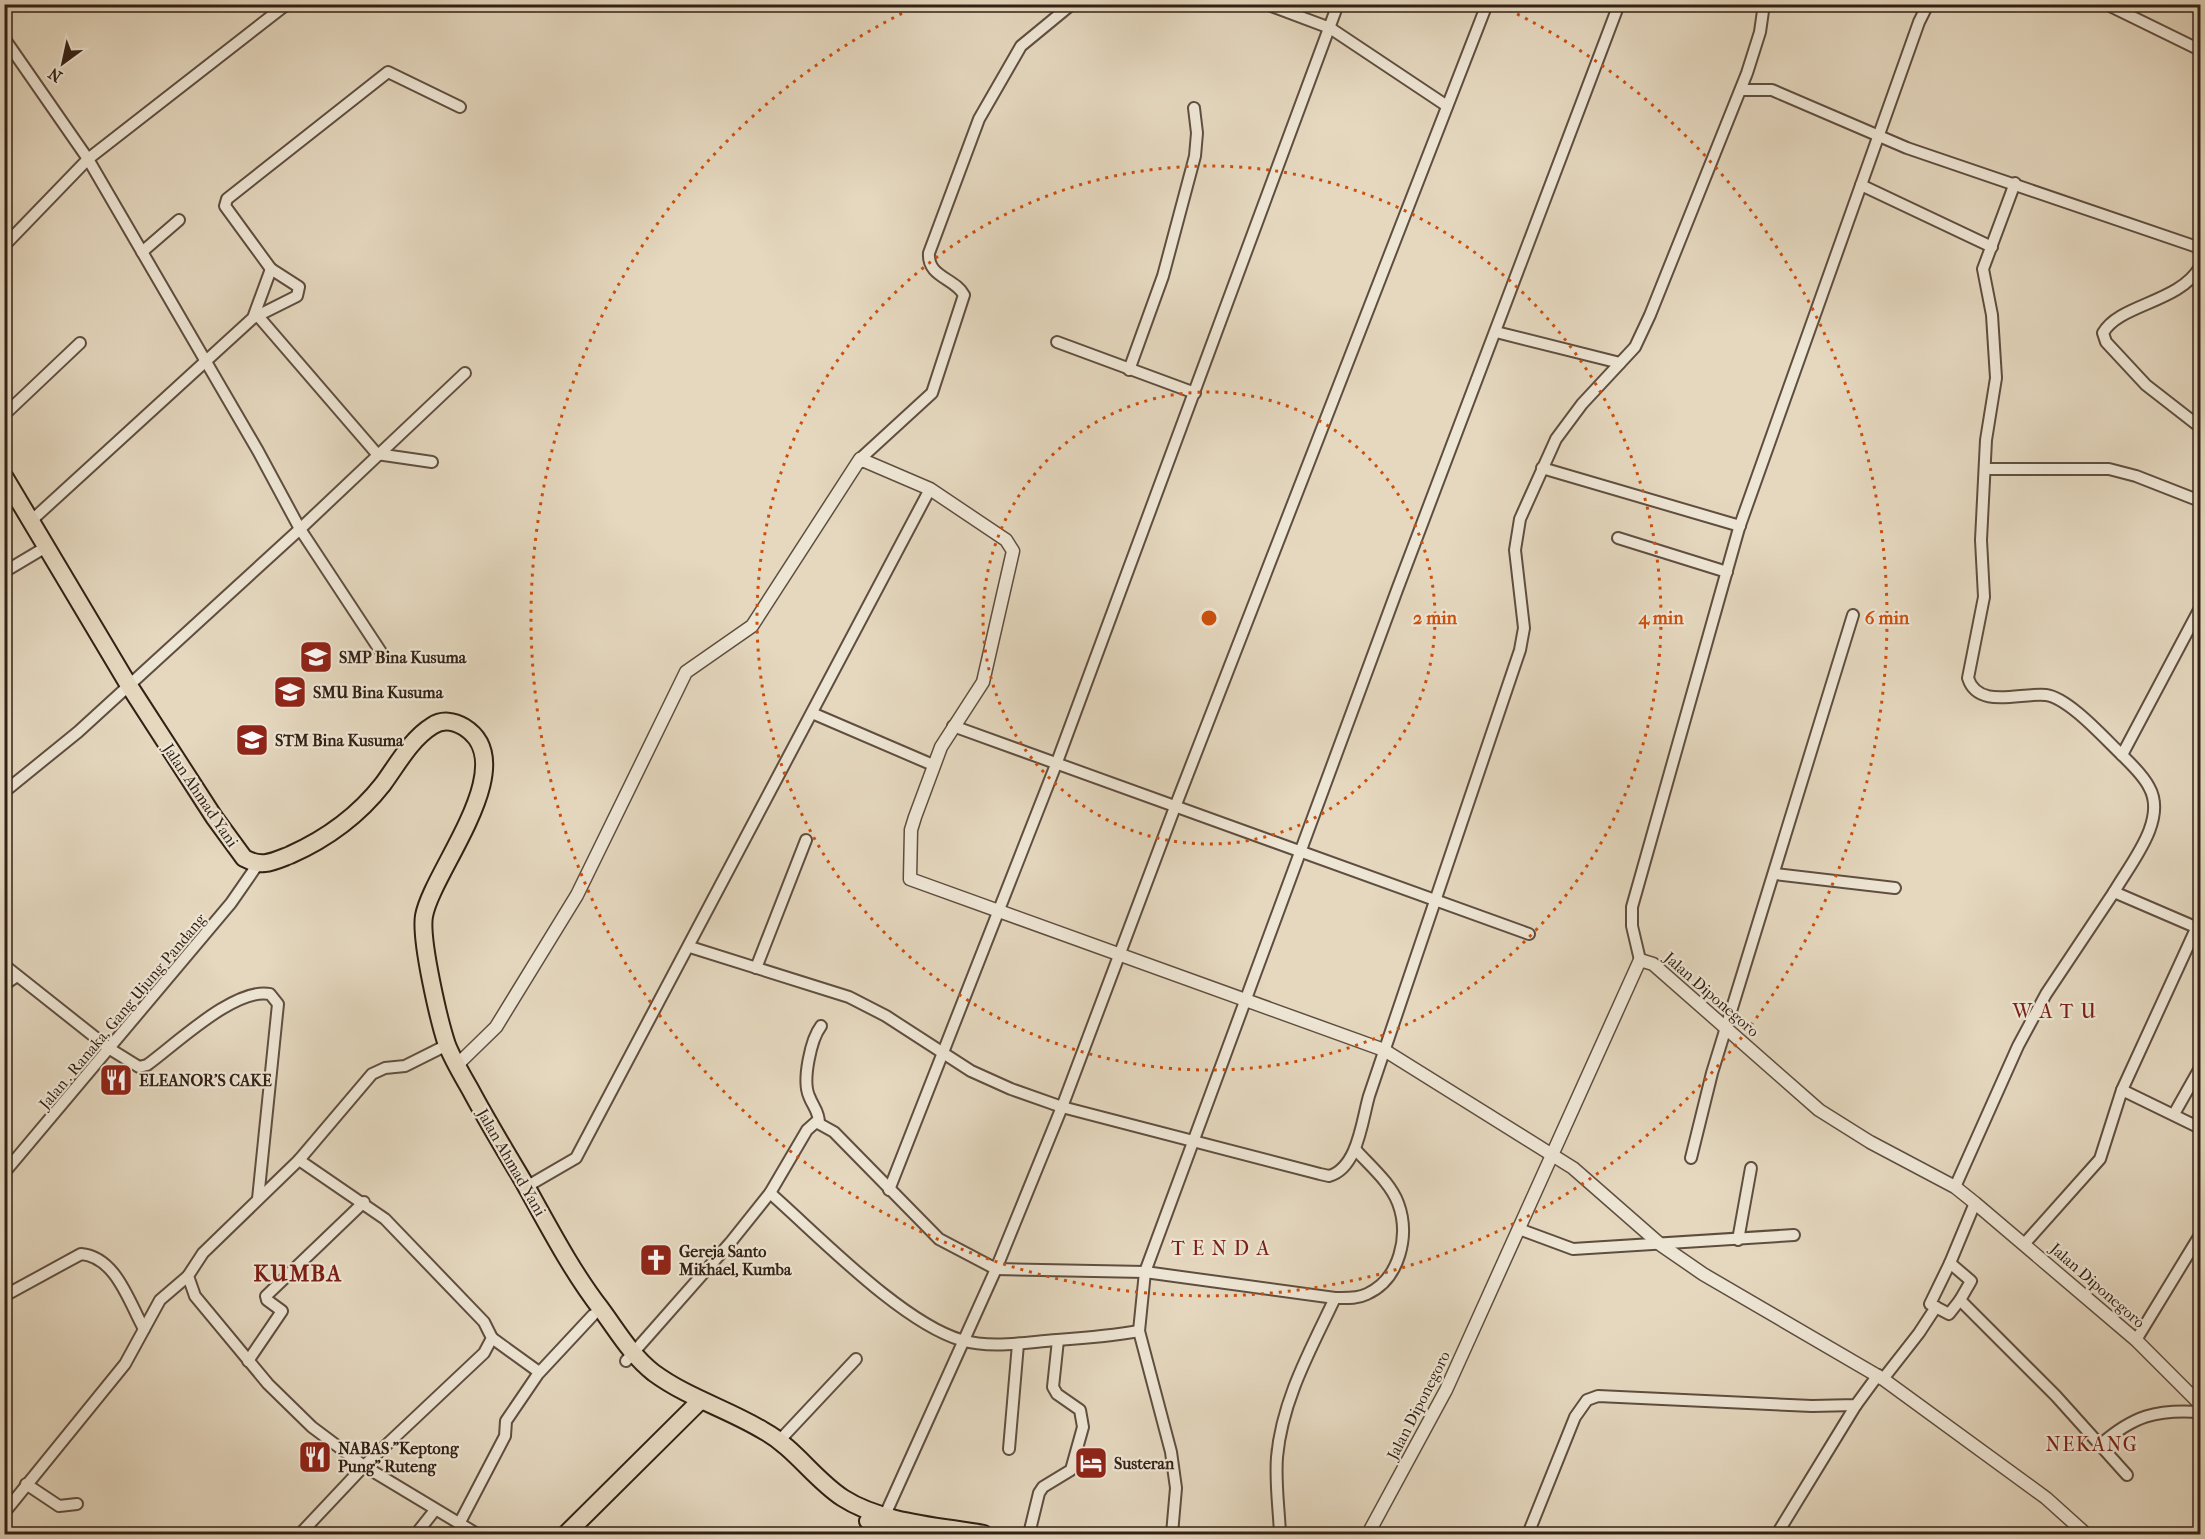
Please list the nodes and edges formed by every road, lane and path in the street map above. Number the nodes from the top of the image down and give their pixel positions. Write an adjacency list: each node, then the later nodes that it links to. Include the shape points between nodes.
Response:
1 (287, 4): 18 (street)
2 (1072, 4): 40 (street, via 1021,46 979,119 929,253 936,273 964,295 932,393)
3 (1266, 4): 10 (street)
4 (1338, 4): 10 (street)
5 (1486, 4): 14 (street)
6 (1619, 4): 29 (street)
7 (1764, 4): 13 (street, via 1760,32)
8 (1928, 4): 17 (street, via 1918,22)
9 (2106, 4): 12 (street)
10 (1330, 28): 14 (street); 36 (street)
11 (4, 39): 18 (street)
12 (2200, 50)
13 (1741, 90): 17 (street, via 1772,90); 33 (street, via 1650,315 1635,347)
14 (1447, 106): 64 (street)
15 (460, 107): 27 (street, via 388,72 227,199 225,206)
16 (1194, 108): 34 (street, via 1195,156 1163,276)
17 (1879, 135): 19 (street); 20 (street)
18 (88, 159): 22 (street); 25 (street)
19 (2015, 183): 23 (street); 24 (street)
20 (1862, 185): 23 (street); 48 (street)
21 (179, 220): 25 (street)
22 (4, 246)
23 (1992, 247): 43 (street, via 1983,276 1992,315 1996,378)
24 (2200, 248)
25 (142, 252): 32 (street)
26 (2200, 267): 38 (street, via 2188,283 2112,322 2103,333 2106,342 2146,385)
27 (271, 269): 28 (street); 28 (street, via 299,290 290,301)
28 (256, 317): 32 (street); 39 (street)
29 (1496, 332): 33 (street); 66 (street)
30 (1057, 342): 34 (street)
31 (80, 343): 37 (street)
32 (207, 363): 47 (street); 49 (street)
33 (1620, 363): 42 (street, via 1570,419)
34 (1129, 370): 36 (street)
35 (465, 373): 39 (street)
36 (1195, 393): 61 (street)
37 (4, 415)
38 (2200, 427)
39 (377, 454): 41 (street); 49 (street)
40 (860, 459): 45 (street); 89 (street, via 752,626 686,672 577,895 496,1027)
41 (432, 462)
42 (1542, 468): 48 (street); 71 (street, via 1516,536 1524,628 1520,650)
43 (1985, 469): 46 (street, via 2109,469); 60 (street, via 1981,540 1984,597 1968,678 1971,687 1988,697 2054,698)
44 (4, 476): 47 (highway, Jalan Ahmad Yani)
45 (930, 489): 58 (street); 59 (street, via 1006,540 1013,551 987,671)
46 (2200, 501)
47 (32, 520): 51 (highway, Jalan Ahmad Yani)
48 (1740, 526): 53 (street)
49 (300, 529): 56 (street); 57 (street)
50 (1618, 538): 53 (street)
51 (46, 547): 52 (street); 57 (highway, Jalan Ahmad Yani)
52 (4, 572)
53 (1727, 572): 77 (street, via 1632,907 1632,926)
54 (2200, 608): 60 (street)
55 (1852, 615): 68 (street)
56 (381, 652)
57 (128, 684): 63 (street, via 78,732); 67 (highway, Jalan Ahmad Yani, via 214,817 244,858)
58 (812, 713): 62 (street); 75 (street)
59 (953, 726): 61 (street); 62 (street)
60 (2122, 755): 70 (street, via 2150,788 2154,810 2148,832)
61 (1057, 762): 64 (street); 72 (street)
62 (933, 765): 72 (street, via 911,830 908,877)
63 (4, 792)
64 (1175, 807): 66 (street); 76 (street)
65 (806, 840): 79 (street)
66 (1300, 851): 71 (street); 82 (street)
67 (258, 864): 85 (highway, Jalan Ahmad Yani, via 313,845 337,830 380,788 432,725 456,723 475,736 483,762 483,782 473,813 423,919 426,954); 86 (street, Jalan . Ranaka, Gang Ujung Pandang, via 231,903)
68 (1775, 874): 69 (street); 84 (street)
69 (1895, 888)
70 (2114, 892): 73 (street); 104 (street, via 2046,994 2018,1046)
71 (1435, 900): 74 (street); 87 (street)
72 (998, 911): 76 (street); 88 (street)
73 (2199, 925): 91 (street)
74 (1529, 934)
75 (690, 947): 79 (street); 103 (street, via 576,1158)
76 (1119, 956): 82 (street); 92 (street)
77 (1641, 960): 84 (street, Jalan Diponegoro, via 1653,964); 98 (street, Jalan Diponegoro)
78 (4, 965): 80 (street)
79 (756, 968): 88 (street, via 849,997)
80 (17, 976): 81 (street); 86 (street)
81 (4, 985)
82 (1246, 1002): 87 (street); 96 (street)
83 (820, 1026): 94 (street, via 811,1042 808,1088)
84 (1728, 1029): 99 (street, via 1706,1094); 104 (street, Jalan Diponegoro, via 1819,1110)
85 (447, 1045): 89 (highway, Jalan Ahmad Yani); 100 (street, via 405,1066 372,1074)
86 (110, 1049): 102 (street, Jalan . Ranaka, Gang Ujung Pandang); 107 (street, via 139,1067 147,1065 230,1004 259,992 270,994 278,1004)
87 (1384, 1050): 97 (street); 98 (street)
88 (945, 1053): 92 (street, via 971,1071); 105 (street)
89 (457, 1065): 103 (highway, Jalan Ahmad Yani)
90 (2200, 1068): 93 (street)
91 (2122, 1090): 93 (street); 114 (street, via 2100,1159)
92 (1062, 1107): 96 (street); 117 (street)
93 (2174, 1114): 95 (street)
94 (819, 1123): 105 (street, via 842,1140); 106 (street, via 811,1124)
95 (2200, 1128)
96 (1194, 1142): 97 (street, via 1329,1176 1341,1170); 118 (street)
97 (1354, 1149): 121 (street, via 1391,1189 1405,1225 1402,1245 1389,1277 1364,1295)
98 (1553, 1156): 110 (street, Jalan Diponegoro); 115 (street, via 1594,1184)
99 (1691, 1158)
100 (299, 1160): 107 (street); 108 (street)
101 (1751, 1168): 113 (street)
102 (4, 1173)
103 (526, 1187): 123 (highway, Jalan Ahmad Yani)
104 (1955, 1187): 109 (street, Jalan Diponegoro)
105 (889, 1190): 117 (street, via 939,1239)
106 (770, 1193): 130 (street, via 916,1318); 132 (street)
107 (258, 1199): 119 (street, via 202,1253)
108 (364, 1203): 127 (street, via 405,1239 477,1314); 134 (street, via 266,1296 282,1311)
109 (1976, 1203): 114 (street, Jalan Diponegoro); 116 (street)
110 (1519, 1229): 115 (street, via 1573,1249); 161 (street, Jalan Diponegoro, via 1446,1390)
111 (2200, 1234): 129 (street)
112 (1794, 1235): 113 (street)
113 (1738, 1240): 115 (street)
114 (2025, 1244): 129 (street, Jalan Diponegoro)
115 (1661, 1245): 136 (street, via 1703,1275)
116 (1950, 1263): 122 (street, via 1971,1281); 124 (street, via 1930,1301)
117 (996, 1269): 118 (street); 130 (street)
118 (1146, 1272): 121 (street); 126 (street)
119 (188, 1276): 125 (street, via 160,1300); 134 (street, via 195,1296)
120 (4, 1296): 125 (street, via 81,1254 93,1255 116,1276)
121 (1335, 1298): 160 (street, via 1293,1388 1283,1423 1277,1459)
122 (1960, 1300): 124 (street, via 1950,1313); 142 (street)
123 (592, 1307): 132 (highway, Jalan Ahmad Yani); 135 (street)
124 (1936, 1307): 136 (street)
125 (144, 1329): 146 (street, via 125,1364)
126 (1139, 1331): 128 (street); 159 (street, via 1171,1452 1176,1488)
127 (492, 1338): 135 (street); 144 (street, via 484,1353)
128 (1058, 1340): 131 (street); 158 (street, via 1053,1387 1080,1410 1083,1427 1071,1470 1042,1487)
129 (2136, 1340): 137 (street, Jalan Diponegoro)
130 (964, 1341): 131 (street); 151 (street)
131 (1018, 1344): 143 (street)
132 (629, 1358): 138 (highway, Jalan Ahmad Yani)
133 (856, 1359): 141 (street)
134 (248, 1361): 144 (street, via 288,1405)
135 (539, 1372): 150 (street, via 506,1421 505,1436)
136 (1880, 1377): 139 (street); 164 (street, via 2046,1498)
137 (2200, 1404)
138 (697, 1405): 141 (highway, Jalan Ahmad Yani, via 728,1412); 155 (highway)
139 (1856, 1405): 162 (street, via 1598,1396 1587,1400 1575,1417); 163 (street)
140 (2200, 1412): 142 (street, via 2141,1416)
141 (781, 1445): 151 (highway, Jalan Ahmad Yani, via 804,1478 840,1509)
142 (2100, 1445): 145 (street)
143 (1009, 1449)
144 (364, 1466): 148 (street); 152 (street)
145 (2127, 1476)
146 (26, 1484): 147 (street, via 59,1506); 149 (street)
147 (77, 1504)
148 (435, 1510): 150 (street); 153 (street)
149 (4, 1513)
150 (459, 1524): 154 (street)
151 (883, 1526): 156 (highway, Jalan Ahmad Yani); 157 (highway, Jalan Ahmad Yani)
152 (300, 1534)
153 (416, 1534)
154 (477, 1534)
155 (566, 1534)
156 (920, 1534)
157 (984, 1534)
158 (1029, 1534)
159 (1172, 1534)
160 (1280, 1534)
161 (1368, 1534)
162 (1528, 1534)
163 (1777, 1534)
164 (2084, 1534)

